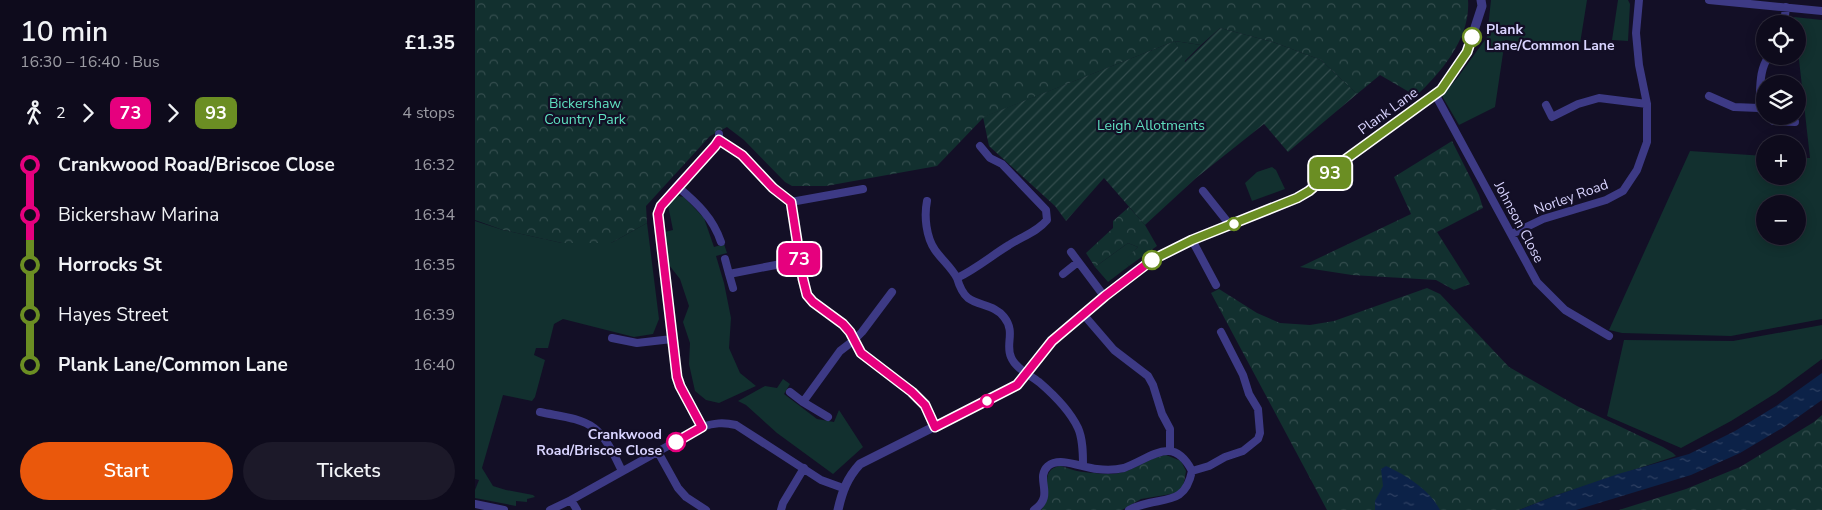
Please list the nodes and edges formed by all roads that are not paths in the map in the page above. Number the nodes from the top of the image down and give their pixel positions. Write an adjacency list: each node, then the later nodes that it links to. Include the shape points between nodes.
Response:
1 (1481, 0): 8 (street, Plank Lane, via 1482,6 1467,52)
2 (1639, 0): 10 (street, Norley Road, via 1636,33)
3 (1709, 0): 4 (street)
4 (1757, 2): 5 (street)
5 (1786, 7): 6 (street); 7 (street)
6 (1822, 11)
7 (1785, 15)
8 (1435, 94): 19 (street, Plank Lane, via 1301,196); 20 (street, Johnson Close)
9 (1709, 96): 12 (street, via 1734,107)
10 (1647, 104): 11 (street, via 1599,98 1577,104 1552,117); 20 (street, Norley Road, via 1647,142 1637,170 1623,191 1607,200 1543,219)
11 (1546, 105)
12 (1756, 110)
13 (980, 146): 29 (street, via 1046,210 1047,220 1040,228)
14 (678, 187): 18 (street, via 715,146 719,137); 22 (street, via 701,207 717,228); 38 (street, via 658,214)
15 (863, 189): 18 (street)
16 (1203, 191): 19 (street)
17 (927, 201): 29 (street, via 925,209 933,248)
18 (791, 202): 26 (street)
19 (1229, 225): 21 (street, Plank Lane)
20 (1512, 234): 36 (street, Johnson Close, via 1537,282 1565,310)
21 (1192, 240): 30 (street); 33 (street, Plank Lane, via 1152,260)
22 (721, 242)
23 (1071, 252): 25 (street)
24 (725, 259): 27 (street)
25 (1078, 262): 28 (street); 33 (street)
26 (800, 263): 27 (street); 39 (street, via 807,295 843,324)
27 (729, 274): 31 (street)
28 (1063, 274)
29 (957, 278): 42 (street, via 967,298 997,310 1005,318 1010,328 1011,359)
30 (1216, 286)
31 (733, 288)
32 (892, 292): 39 (street)
33 (1105, 296): 34 (street, Plank Lane)
34 (1083, 314): 42 (street, Plank Lane, via 1052,341); 49 (street, via 1114,350 1148,376 1170,429)
35 (1221, 332): 40 (street)
36 (1609, 336)
37 (612, 338): 38 (street, via 637,343)
38 (673, 339): 47 (street, via 680,386)
39 (853, 341): 44 (street, via 840,351); 48 (street, via 861,353 925,405)
40 (1229, 347): 41 (street); 54 (street, via 1259,409 1258,439 1243,451)
41 (1221, 351)
42 (1027, 374): 48 (street, Plank Lane, via 1017,385); 51 (street, via 1056,399 1079,429)
43 (789, 392): 44 (street)
44 (803, 402): 46 (street)
45 (540, 412): 53 (street, via 585,422 595,428)
46 (828, 417)
47 (702, 427): 50 (street); 52 (street, via 720,423 736,425)
48 (935, 427): 55 (street, Plank Lane, via 860,464)
49 (1170, 451): 51 (street, via 1159,451 1122,468 1108,470); 54 (street, via 1183,456)
50 (658, 452): 53 (street); 61 (street, via 678,488)
51 (1083, 466): 64 (street, via 1055,462 1047,467 1043,478 1045,497)
52 (804, 468): 55 (street, via 821,480); 62 (street)
53 (622, 471): 56 (street)
54 (1192, 471): 65 (street, via 1183,494 1167,502 1140,505)
55 (843, 488): 63 (street, Plank Lane)
56 (571, 500): 59 (street); 60 (street)
57 (475, 504): 58 (street)
58 (504, 510)
59 (550, 510)
60 (577, 510)
61 (707, 510)
62 (781, 510)
63 (838, 510)
64 (1033, 510)
65 (1129, 510)

